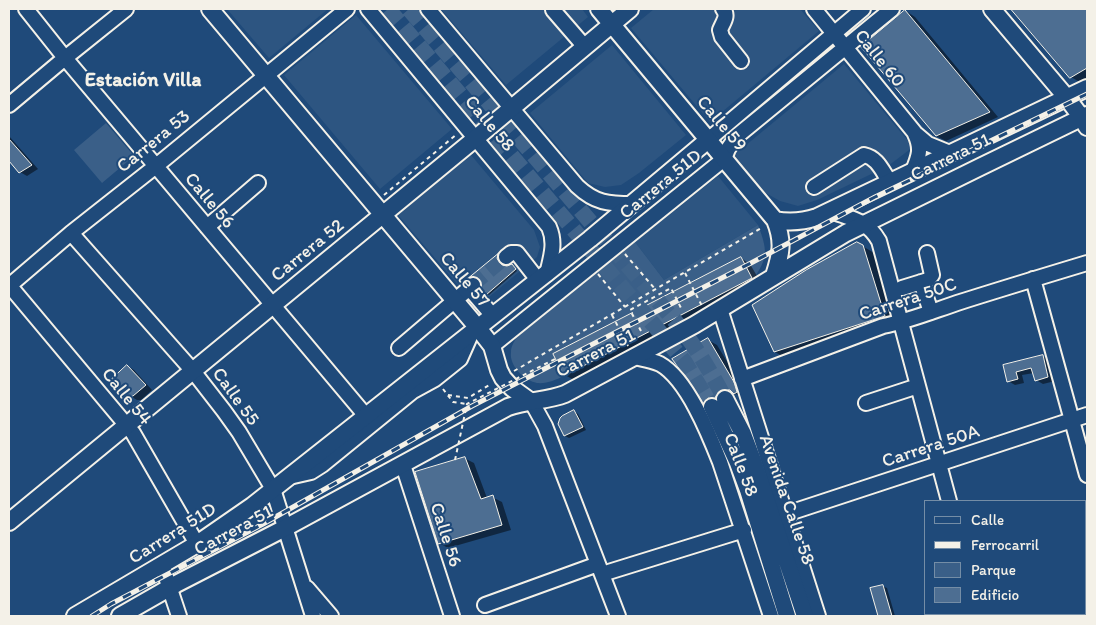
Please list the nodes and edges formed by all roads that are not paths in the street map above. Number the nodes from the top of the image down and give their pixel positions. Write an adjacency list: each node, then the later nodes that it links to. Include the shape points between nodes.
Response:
1 (26, 9): 19 (street, Calle 56)
2 (126, 9): 19 (street)
3 (210, 9): 21 (main road, Calle 57)
4 (346, 9): 21 (street, Carrera 53)
5 (368, 9): 28 (street, Calle 58)
6 (428, 9): 25 (street, Calle 58)
7 (554, 9): 17 (street)
8 (599, 9): 15 (main road, Calle 59)
9 (630, 9): 15 (main road, Carrera 52)
10 (723, 9): 20 (street, via 726,16 720,30 722,36)
11 (814, 9): 16 (street, Calle 60)
12 (863, 9): 16 (street, Carrera 51D)
13 (892, 9): 18 (street, Carrera 51D)
14 (992, 9): 23 (main road)
15 (612, 24): 17 (main road, Carrera 52); 29 (main road, Calle 59)
16 (834, 33): 18 (street, Calle 60); 29 (street, Carrera 51D)
17 (584, 47): 25 (main road, Carrera 52)
18 (846, 47): 27 (street, Calle 60); 32 (street, Carrera 51D, via 737,136)
19 (65, 58): 24 (street); 33 (street, Calle 56)
20 (741, 61)
21 (266, 76): 33 (street, Carrera 53); 40 (main road, Calle 57)
22 (1087, 88): 23 (main road, Carrera 51)
23 (1067, 98): 26 (main road); 30 (main road, Carrera 51)
24 (9, 105)
25 (512, 108): 28 (main road, Carrera 52); 38 (street, Calle 58, via 584,193 605,203)
26 (1086, 120): 41 (main road, Carrera 51)
27 (915, 133): 30 (street, Calle 60, via 928,144); 34 (street, via 920,147)
28 (476, 138): 40 (main road, Carrera 52); 49 (street, Calle 58, via 549,227 553,248)
29 (708, 140): 31 (main road, Carrera 51D); 32 (main road, Calle 59)
30 (950, 153): 34 (main road, Carrera 51)
31 (688, 157): 32 (main road, via 707,155); 38 (main road, Carrera 51D)
32 (724, 159): 42 (main road, Calle 59); 61 (street, Carrera 51D)
33 (156, 166): 43 (street, Calle 56); 44 (street, Carrera 53)
34 (913, 171): 35 (main road, Carrera 51)
35 (890, 182): 37 (street, via 876,161 864,155); 39 (main road, Carrera 51)
36 (258, 183): 43 (street)
37 (814, 187)
38 (632, 204): 49 (main road, Carrera 51D)
39 (831, 211): 41 (street); 42 (main road, Carrera 51, via 802,222)
40 (383, 215): 54 (main road, Calle 57); 55 (main road, Carrera 52)
41 (864, 223): 48 (main road, Carrera 51); 59 (street, via 879,241)
42 (769, 224): 48 (main road, Calle 59, via 780,234 781,251)
43 (207, 227): 55 (street, Calle 56)
44 (71, 233): 52 (street, Carrera 53); 64 (street, Calle 55)
45 (927, 253): 51 (street, via 932,275)
46 (506, 257): 49 (street, via 517,253)
47 (1087, 263): 50 (street, Carrera 50C)
48 (774, 276): 56 (main road, Carrera 51)
49 (543, 277): 58 (main road, Carrera 51D)
50 (1033, 279): 57 (street, Carrera 50C); 71 (street)
51 (921, 282): 53 (street); 57 (street)
52 (9, 286): 72 (street, Calle 54)
53 (902, 288)
54 (455, 300): 58 (street, via 471,286); 60 (main road, Calle 57); 62 (street)
55 (273, 305): 64 (main road, Carrera 52); 70 (street, Calle 56)
56 (720, 309): 63 (main road, Carrera 51, via 671,338); 65 (street, Calle 58)
57 (931, 312): 59 (street, Carrera 50C)
58 (493, 316): 60 (main road, Carrera 51D)
59 (901, 322): 65 (street, Carrera 50C); 66 (street)
60 (475, 330): 61 (main road, Calle 57); 70 (main road, Carrera 51D); 76 (street, Carrera 51D, via 460,359 435,379 413,391 322,465 311,472)
61 (492, 346): 67 (main road, Calle 57, via 503,378)
62 (399, 348)
63 (631, 352): 67 (main road, Carrera 51, via 565,394); 82 (street, Calle 58, via 659,363 683,386 713,444)
64 (193, 371): 72 (main road, Carrera 52); 77 (street, Calle 55, via 239,432)
65 (742, 379): 79 (street, Calle 58)
66 (918, 386): 68 (street); 73 (street)
67 (530, 401): 74 (main road, Carrera 51, via 508,407); 85 (street, Calle 57, via 545,426)
68 (866, 403)
69 (1087, 415): 71 (street, Carrera 50A)
70 (366, 416): 76 (main road, Carrera 51D)
71 (1072, 420): 73 (street, Carrera 50A); 75 (street)
72 (126, 425): 80 (main road, Carrera 52); 83 (street, Calle 54)
73 (939, 464): 78 (street); 79 (street, Carrera 50A)
74 (403, 465): 81 (main road, Carrera 51); 94 (street, Calle 56)
75 (1087, 475)
76 (287, 478): 77 (main road, Carrera 51D)
77 (272, 489): 81 (street, Calle 55); 83 (main road, Carrera 51D)
78 (948, 500)
79 (786, 514): 99 (street, Calle 58)
80 (9, 522)
81 (285, 528): 86 (street, Calle 55); 87 (main road, Carrera 51)
82 (744, 530): 85 (street); 96 (street, Calle 58)
83 (197, 544): 84 (main road, Carrera 51D)
84 (162, 565): 87 (street); 89 (main road, Carrera 51D)
85 (600, 569): 88 (street); 95 (street, Calle 57)
86 (302, 582): 92 (street, Calle 55); 93 (street)
87 (170, 588): 90 (main road, Carrera 51); 91 (street)
88 (485, 605)
89 (75, 616)
90 (120, 616)
91 (179, 616)
92 (313, 616)
93 (331, 616)
94 (452, 616)
95 (618, 616)
96 (771, 616)
97 (787, 616): 98 (main road, Avenida Calle 58, via 719,403 743,434)
98 (805, 616)
99 (818, 616)

